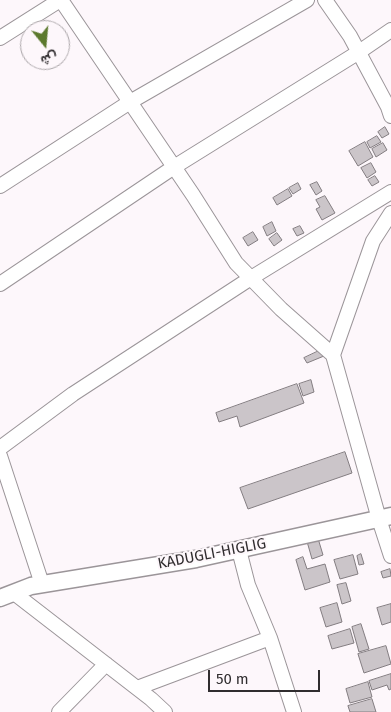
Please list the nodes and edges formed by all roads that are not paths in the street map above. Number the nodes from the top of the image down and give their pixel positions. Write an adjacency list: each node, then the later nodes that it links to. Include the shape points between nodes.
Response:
1 (61, 0): 5 (street); 7 (street)
2 (307, 0): 7 (street)
3 (325, 0): 6 (street)
4 (391, 30): 6 (street)
5 (0, 38)
6 (359, 52): 8 (street); 9 (street)
7 (130, 102): 9 (street); 10 (street)
8 (391, 116)
9 (174, 167): 13 (street, via 236,263); 14 (street)
10 (0, 186)
11 (391, 192): 13 (street)
12 (391, 213): 15 (street, via 373,241)
13 (251, 278): 15 (street); 16 (street, via 73,394)
14 (0, 284)
15 (333, 355): 18 (street)
16 (0, 448)
17 (0, 456): 21 (street)
18 (385, 518): 19 (street, KADUGLI-HIGLIG); 20 (street)
19 (239, 550): 21 (street, KADUGLI-HIGLIG); 23 (street, via 248,585)
20 (391, 556)
21 (36, 585): 22 (street, KADUGLI-HIGLIG)
22 (7, 596): 24 (street)
23 (270, 638): 25 (street); 28 (street)
24 (106, 664): 25 (street); 26 (street)
25 (137, 688): 27 (street)
26 (59, 712)
27 (165, 712)
28 (294, 712)

